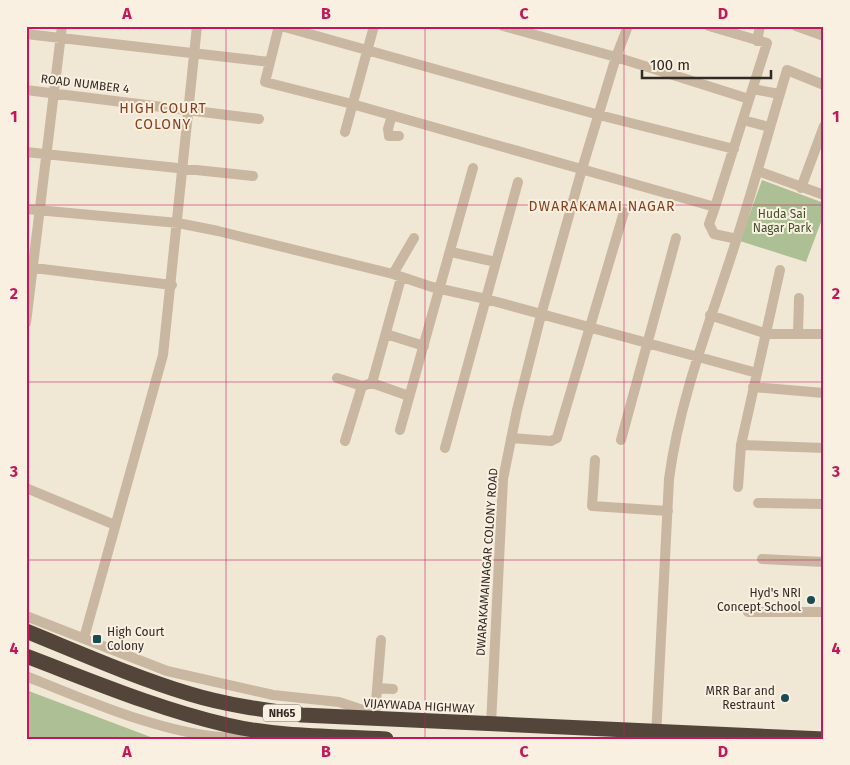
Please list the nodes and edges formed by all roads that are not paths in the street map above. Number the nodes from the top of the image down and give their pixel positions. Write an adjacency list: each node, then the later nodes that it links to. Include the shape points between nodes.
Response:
1 (62, 26): 12 (street)
2 (197, 26): 15 (street)
3 (280, 26): 14 (street); 17 (street)
4 (374, 26): 14 (street)
5 (502, 26): 16 (street)
6 (628, 26): 16 (street, DWARAKAMAINAGAR COLONY ROAD)
7 (709, 26): 13 (street)
8 (760, 26): 13 (street)
9 (796, 26): 10 (street)
10 (822, 32)
11 (26, 34): 12 (street)
12 (61, 38): 15 (street); 21 (street)
13 (757, 41): 19 (street, via 767,43)
14 (367, 49): 24 (street); 27 (street)
15 (195, 53): 17 (street); 25 (street)
16 (616, 58): 23 (street); 27 (street, DWARAKAMAINAGAR COLONY ROAD)
17 (270, 62): 24 (street, via 265,82)
18 (824, 84): 22 (street, via 787,70)
19 (753, 89): 22 (street); 23 (street)
20 (26, 90): 21 (street, ROAD NUMBER 4)
21 (54, 94): 25 (street, ROAD NUMBER 4); 36 (street)
22 (780, 94): 31 (street)
23 (749, 99): 29 (street)
24 (352, 104): 26 (street); 32 (street)
25 (189, 110): 28 (street, ROAD NUMBER 4); 37 (street)
26 (392, 115): 33 (street, via 389,136); 39 (street)
27 (599, 115): 34 (street); 39 (street, DWARAKAMAINAGAR COLONY ROAD)
28 (259, 119)
29 (743, 120): 31 (street); 34 (street)
30 (824, 126): 43 (street)
31 (769, 127): 40 (street)
32 (345, 132)
33 (400, 136)
34 (734, 149): 45 (street)
35 (26, 152): 36 (street)
36 (47, 155): 37 (street); 47 (street)
37 (183, 168): 41 (street); 49 (street)
38 (473, 168): 53 (street)
39 (582, 170): 45 (street); 62 (street, DWARAKAMAINAGAR COLONY ROAD)
40 (758, 171): 43 (street); 52 (street)
41 (254, 176)
42 (518, 182): 54 (street)
43 (801, 188): 44 (street)
44 (824, 195)
45 (715, 207): 52 (street, via 709,224 714,234)
46 (26, 209): 47 (street)
47 (40, 211): 49 (street); 55 (street)
48 (624, 212): 65 (street)
49 (178, 223): 57 (street); 58 (street)
50 (414, 238): 57 (street)
51 (676, 238): 70 (street)
52 (737, 239): 63 (street)
53 (450, 252): 54 (street); 59 (street)
54 (496, 262): 61 (street)
55 (30, 267): 58 (street); 64 (street)
56 (780, 270): 67 (street)
57 (397, 276): 59 (street); 66 (street)
58 (172, 285): 92 (street, via 163,355)
59 (441, 289): 61 (street); 71 (street)
60 (798, 298): 68 (street)
61 (486, 300): 62 (street); 84 (street)
62 (542, 315): 65 (street); 80 (street, DWARAKAMAINAGAR COLONY ROAD)
63 (710, 315): 67 (street); 72 (street)
64 (26, 323)
65 (588, 327): 70 (street); 80 (street, via 557,438 551,441)
66 (386, 334): 71 (street); 75 (street)
67 (767, 334): 68 (street); 73 (street)
68 (798, 334): 69 (street)
69 (824, 334)
70 (647, 344): 72 (street); 81 (street)
71 (424, 346): 78 (street)
72 (698, 357): 73 (street); 91 (street, via 674,442)
73 (757, 373): 76 (street)
74 (337, 378): 75 (street)
75 (367, 384): 78 (street); 82 (street)
76 (754, 387): 77 (street); 83 (street)
77 (824, 393)
78 (410, 396): 79 (street)
79 (400, 430)
80 (511, 438): 106 (street, DWARAKAMAINAGAR COLONY ROAD, via 503,478)
81 (621, 440)
82 (345, 441)
83 (741, 445): 85 (street); 87 (street)
84 (445, 448)
85 (824, 448)
86 (595, 460): 91 (street, via 592,506)
87 (738, 487)
88 (26, 488): 92 (street)
89 (758, 503): 90 (street)
90 (824, 504)
91 (668, 511): 108 (street)
92 (115, 525): 99 (street)
93 (762, 559): 94 (street)
94 (824, 562)
95 (748, 612): 96 (street)
96 (824, 612)
97 (26, 616): 99 (street)
98 (26, 631): 105 (highway, VIJAYWADA HIGHWAY / NH65, via 155,682 233,705 302,715)
99 (84, 638): 105 (street, via 167,670 265,693 339,702)
100 (381, 640): 103 (street)
101 (26, 656): 107 (highway, NH65, via 193,716)
102 (26, 676): 107 (street, via 158,724 192,733 236,738)
103 (378, 688): 104 (street); 105 (street)
104 (393, 689)
105 (377, 716): 106 (highway, VIJAYWADA HIGHWAY / NH65)
106 (491, 725): 108 (highway, VIJAYWADA HIGHWAY / NH65)
107 (264, 730): 110 (highway, NH65)
108 (656, 735): 109 (highway, VIJAYWADA HIGHWAY / NH65)
109 (824, 738)
110 (386, 739)

